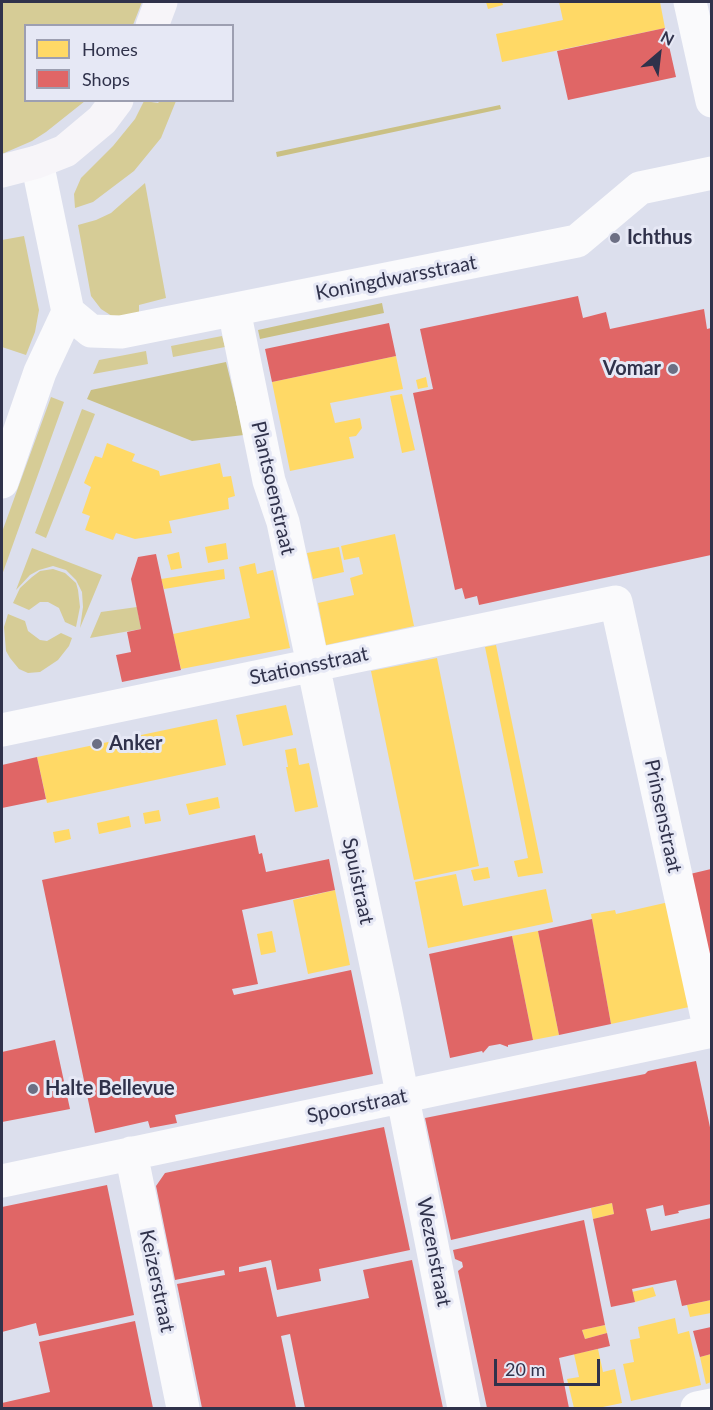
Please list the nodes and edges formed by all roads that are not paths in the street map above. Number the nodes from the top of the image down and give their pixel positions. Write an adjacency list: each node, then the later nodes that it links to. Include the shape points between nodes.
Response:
1 (161, 2): 3 (main road)
2 (690, 2): 4 (street)
3 (153, 24)
4 (711, 101)
5 (116, 102): 6 (main road, via 78,142)
6 (37, 162): 7 (main road); 10 (street)
7 (2, 171)
8 (711, 173): 9 (street, Koningdwarsstraat, via 640,188 578,241)
9 (234, 310): 10 (street, Koningdwarsstraat, via 122,332 91,331); 13 (street, Plantsoenstraat)
10 (68, 312): 11 (street, via 40,372)
11 (2, 482)
12 (616, 602): 13 (street, Stationsstraat); 15 (street, Prinsenstraat)
13 (313, 666): 14 (street, Stationsstraat); 16 (street, Spuistraat)
14 (2, 730)
15 (711, 1031): 16 (street, Spoorstraat)
16 (403, 1096): 17 (street, Spoorstraat); 21 (street, Wezenstraat)
17 (130, 1154): 18 (street, Spoorstraat); 20 (street, Keizerstraat)
18 (2, 1181)
19 (711, 1405): 22 (street)
20 (183, 1408)
21 (464, 1408)
22 (697, 1408)

